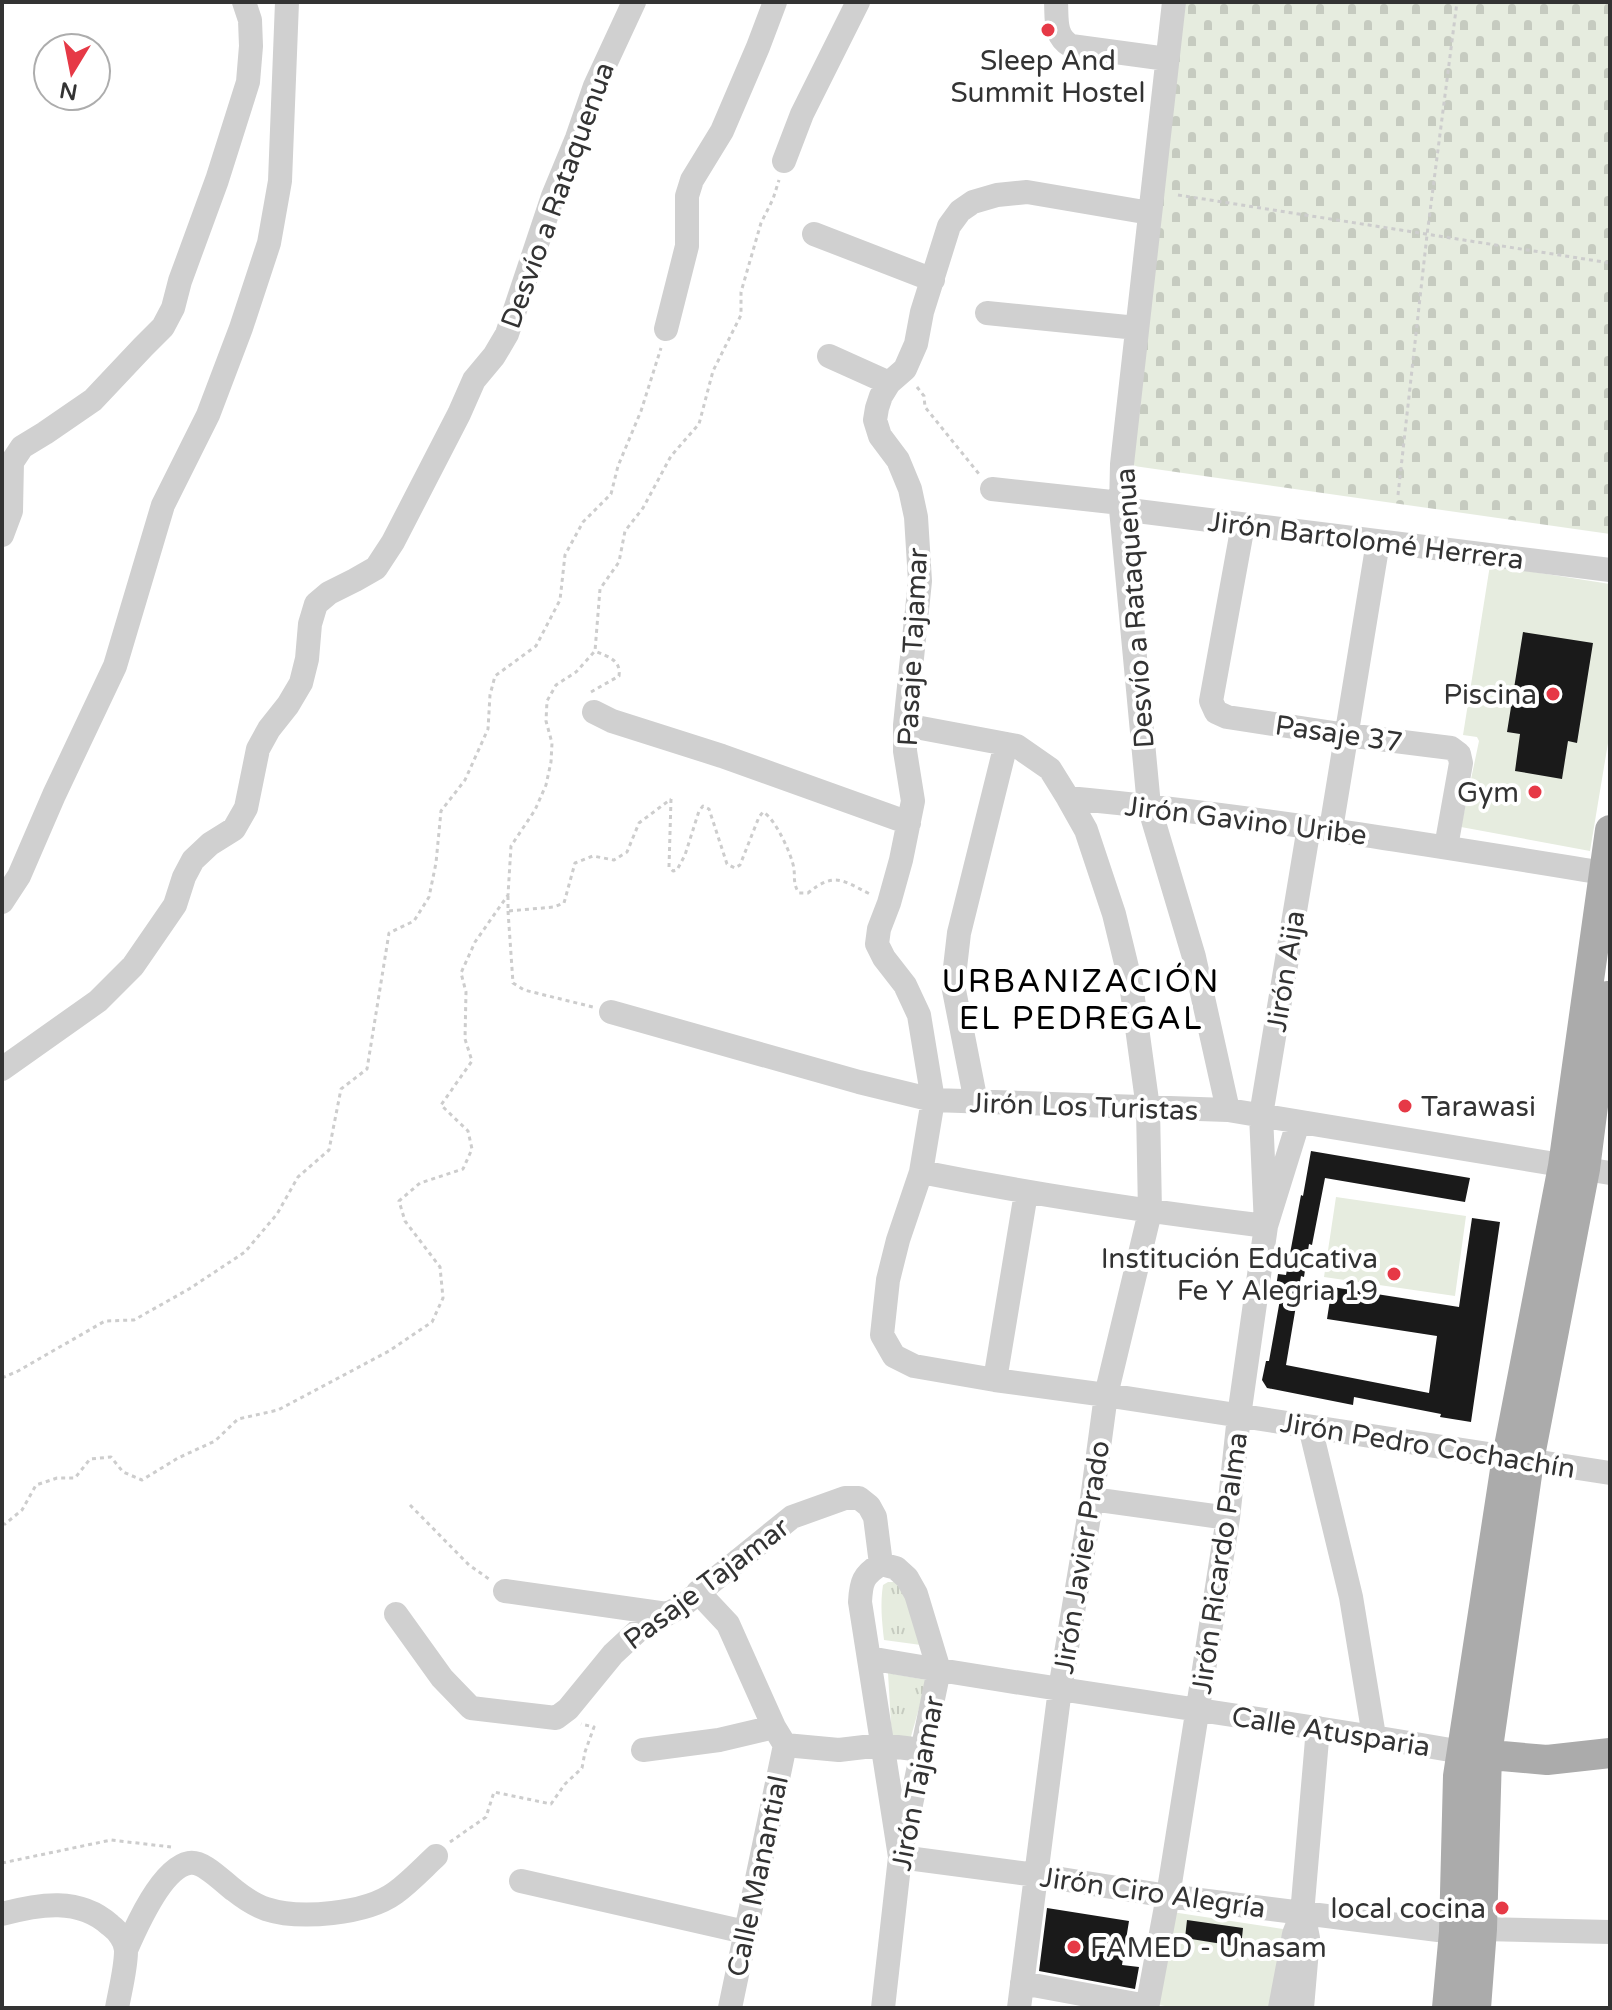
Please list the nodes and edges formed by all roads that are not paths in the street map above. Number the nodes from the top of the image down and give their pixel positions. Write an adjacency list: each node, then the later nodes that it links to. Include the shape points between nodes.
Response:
1 (244, 2): 21 (street, via 250,20 248,82 173,308 163,327 93,400 22,447 12,462 11,511)
2 (287, 2): 35 (street, via 280,181 269,243 208,415 163,505 115,666 19,876)
3 (634, 2): 38 (street, Desvío a Rataquenua, via 553,196 507,334 474,380 376,568 316,604 301,683 258,749 246,808 234,829 193,860 175,905 133,966 98,1001)
4 (775, 2): 15 (street, via 722,131 692,180 687,246)
5 (858, 2): 9 (street)
6 (1056, 2): 8 (street, via 1057,31 1071,46)
7 (1174, 2): 8 (street, Desvío a Rataquenua)
8 (1167, 59): 10 (street, Desvío a Rataquenua)
9 (784, 161)
10 (1150, 213): 12 (street, Pasaje Tajamar, via 1027,192 973,202 949,226); 14 (street, Desvío a Rataquenua)
11 (814, 234): 12 (street)
12 (933, 280): 17 (street, Pasaje Tajamar, via 916,344)
13 (987, 313): 14 (street)
14 (1137, 328): 19 (street, Desvío a Rataquenua)
15 (666, 329)
16 (829, 356): 17 (street)
17 (894, 379): 25 (street, Pasaje Tajamar, via 881,396 875,420 898,460 916,517 920,581)
18 (992, 489): 19 (street, Jirón Bartolomé Herrera)
19 (1121, 506): 20 (street, Jirón Bartolomé Herrera); 29 (street, Desvío a Rataquenua)
20 (1243, 525): 22 (street, Jirón Bartolomé Herrera); 26 (street, Pasaje 37, via 1211,701 1216,712)
21 (2, 535)
22 (1378, 542): 23 (street, Jirón Bartolomé Herrera); 26 (street, Jirón Aija)
23 (1610, 570)
24 (594, 712): 30 (street)
25 (905, 725): 27 (street); 30 (street, Pasaje Tajamar, via 913,801)
26 (1347, 735): 31 (street, Jirón Aija); 33 (street, Pasaje 37, via 1451,748 1459,754)
27 (1006, 744): 28 (street, via 1050,769); 40 (street, via 954,973)
28 (1068, 798): 29 (street, Jirón Gavino Uribe); 41 (street, Jirón Javier Prado, via 1086,830 1114,914 1131,984)
29 (1149, 806): 31 (street, Jirón Gavino Uribe); 42 (street, Desvío a Rataquenua, via 1194,957)
30 (909, 823): 39 (street, Pasaje Tajamar, via 877,944 919,1015)
31 (1320, 828): 33 (street, Jirón Gavino Uribe); 43 (street, Jirón Aija)
32 (1610, 830): 34 (main road)
33 (1446, 847): 34 (street, Jirón Gavino Uribe)
34 (1606, 874): 45 (main road)
35 (2, 902)
36 (1610, 972): 45 (main road)
37 (611, 1012): 39 (street, Jirón Los Turistas)
38 (2, 1069)
39 (933, 1100): 40 (street, Jirón Los Turistas); 46 (street, Pasaje Tajamar)
40 (976, 1102): 41 (street, Jirón Los Turistas)
41 (1148, 1108): 42 (street, Jirón Los Turistas); 48 (street, Jirón Javier Prado)
42 (1228, 1110): 43 (street, Jirón Los Turistas)
43 (1261, 1115): 44 (street, Jirón Los Turistas); 49 (street, Jirón Ricardo Palma)
44 (1298, 1123): 45 (street, Jirón Los Turistas); 49 (street)
45 (1586, 1169): 55 (main road)
46 (921, 1172): 47 (street); 50 (street, Pasaje Tajamar, via 888,1280 882,1335 894,1356)
47 (1026, 1193): 48 (street); 51 (street)
48 (1150, 1212): 49 (street); 52 (street, Jirón Javier Prado)
49 (1266, 1226): 53 (street, Jirón Ricardo Palma)
50 (914, 1366): 51 (street, Jirón Pedro Cochachín)
51 (995, 1380): 52 (street, Jirón Pedro Cochachín)
52 (1106, 1395): 53 (street, Jirón Pedro Cochachín); 57 (street, Jirón Javier Prado)
53 (1239, 1416): 54 (street, Jirón Pedro Cochachín); 58 (street, Jirón Ricardo Palma)
54 (1310, 1427): 55 (street, Jirón Pedro Cochachín); 70 (street, via 1351,1597)
55 (1518, 1459): 56 (street, Jirón Pedro Cochachín); 76 (main road)
56 (1610, 1473)
57 (1092, 1499): 58 (street); 66 (street, Jirón Javier Prado)
58 (1228, 1518): 67 (street, Jirón Ricardo Palma)
59 (889, 1566): 61 (street, Pasaje Tajamar, via 869,1506 859,1498 845,1498 792,1517); 64 (street, via 869,1572 861,1585); 65 (street, Jirón Tajamar, via 907,1578 916,1594)
60 (505, 1591): 63 (street)
61 (698, 1592): 63 (street, Pasaje Tajamar); 69 (street, via 728,1624)
62 (396, 1614): 63 (street, Pasaje Tajamar, via 471,1708 556,1718 613,1654 641,1628)
63 (667, 1614)
64 (869, 1658): 65 (street, Calle Atusparia); 72 (street)
65 (939, 1670): 66 (street, Calle Atusparia); 74 (street, Jirón Tajamar)
66 (1060, 1689): 67 (street, Calle Atusparia); 80 (street, Jirón Javier Prado)
67 (1198, 1711): 68 (street, Calle Atusparia); 82 (street, Jirón Ricardo Palma)
68 (1318, 1728): 70 (street, Calle Atusparia); 84 (street)
69 (779, 1736): 72 (street, via 839,1750); 73 (street); 86 (street, Calle Manantial)
70 (1374, 1736): 76 (street, Calle Atusparia)
71 (1610, 1738): 77 (main road)
72 (881, 1745): 74 (street); 79 (street)
73 (643, 1750)
74 (922, 1750): 79 (street, Jirón Tajamar)
75 (1610, 1753): 77 (main road)
76 (1474, 1754): 77 (main road); 85 (main road, via 1458,1776)
77 (1547, 1760)
78 (436, 1856): 88 (street, via 378,1902 312,1913 267,1910 199,1863 188,1863 167,1878)
79 (900, 1857): 80 (street, Jirón Ciro Alegría); 93 (street, Jirón Tajamar)
80 (1036, 1875): 82 (street, Jirón Ciro Alegría); 89 (street, Jirón Javier Prado)
81 (521, 1881): 86 (street)
82 (1168, 1896): 84 (street, Jirón Ciro Alegría); 90 (street, Jirón Ricardo Palma)
83 (2, 1914): 88 (street, via 68,1905 95,1913 112,1926)
84 (1302, 1914): 85 (street, Jirón Ciro Alegría); 95 (street); 96 (street, via 1308,1938)
85 (1468, 1931): 87 (street, Jirón Ciro Alegría); 97 (main road); 98 (main road)
86 (745, 1932): 92 (street, Calle Manantial)
87 (1610, 1932)
88 (126, 1950): 91 (street)
89 (1022, 1983): 90 (street); 94 (street, Jirón Javier Prado)
90 (1147, 2007)
91 (117, 2008)
92 (730, 2008)
93 (883, 2008)
94 (1019, 2008)
95 (1280, 2008)
96 (1302, 2008)
97 (1447, 2008)
98 (1476, 2008)

